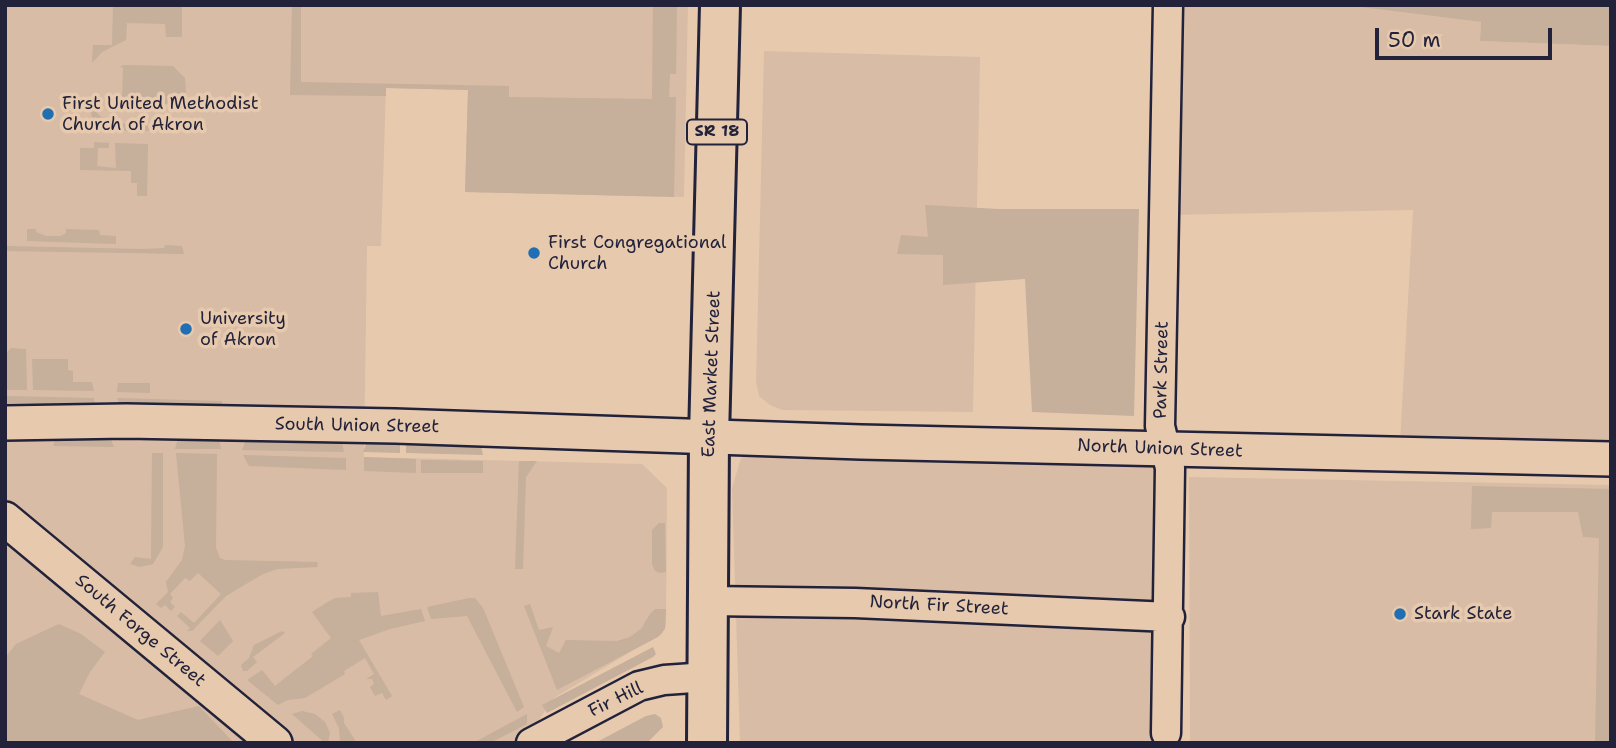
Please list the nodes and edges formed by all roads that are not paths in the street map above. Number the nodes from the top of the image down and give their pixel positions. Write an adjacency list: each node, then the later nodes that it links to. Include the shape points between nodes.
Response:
1 (720, 5): 4 (main road, East Market Street / SR 18)
2 (1168, 5): 5 (street, Park Street, via 1160,426)
3 (5, 423): 4 (street, South Union Street, via 330,425)
4 (709, 437): 5 (street, North Union Street); 8 (main road, East Market Street / SR 18)
5 (1166, 449): 6 (street, North Union Street); 9 (street, Park Street, via 1170,468)
6 (1611, 458)
7 (5, 519): 12 (street, South Forge Street)
8 (708, 601): 9 (street, North Fir Street); 10 (main road, East Market Street / SR 18)
9 (1170, 617): 11 (street, Park Street)
10 (708, 677): 13 (street, Fir Hill, via 639,686); 14 (main road, East Market Street / SR 18)
11 (1166, 733)
12 (275, 743)
13 (531, 743)
14 (706, 743)

